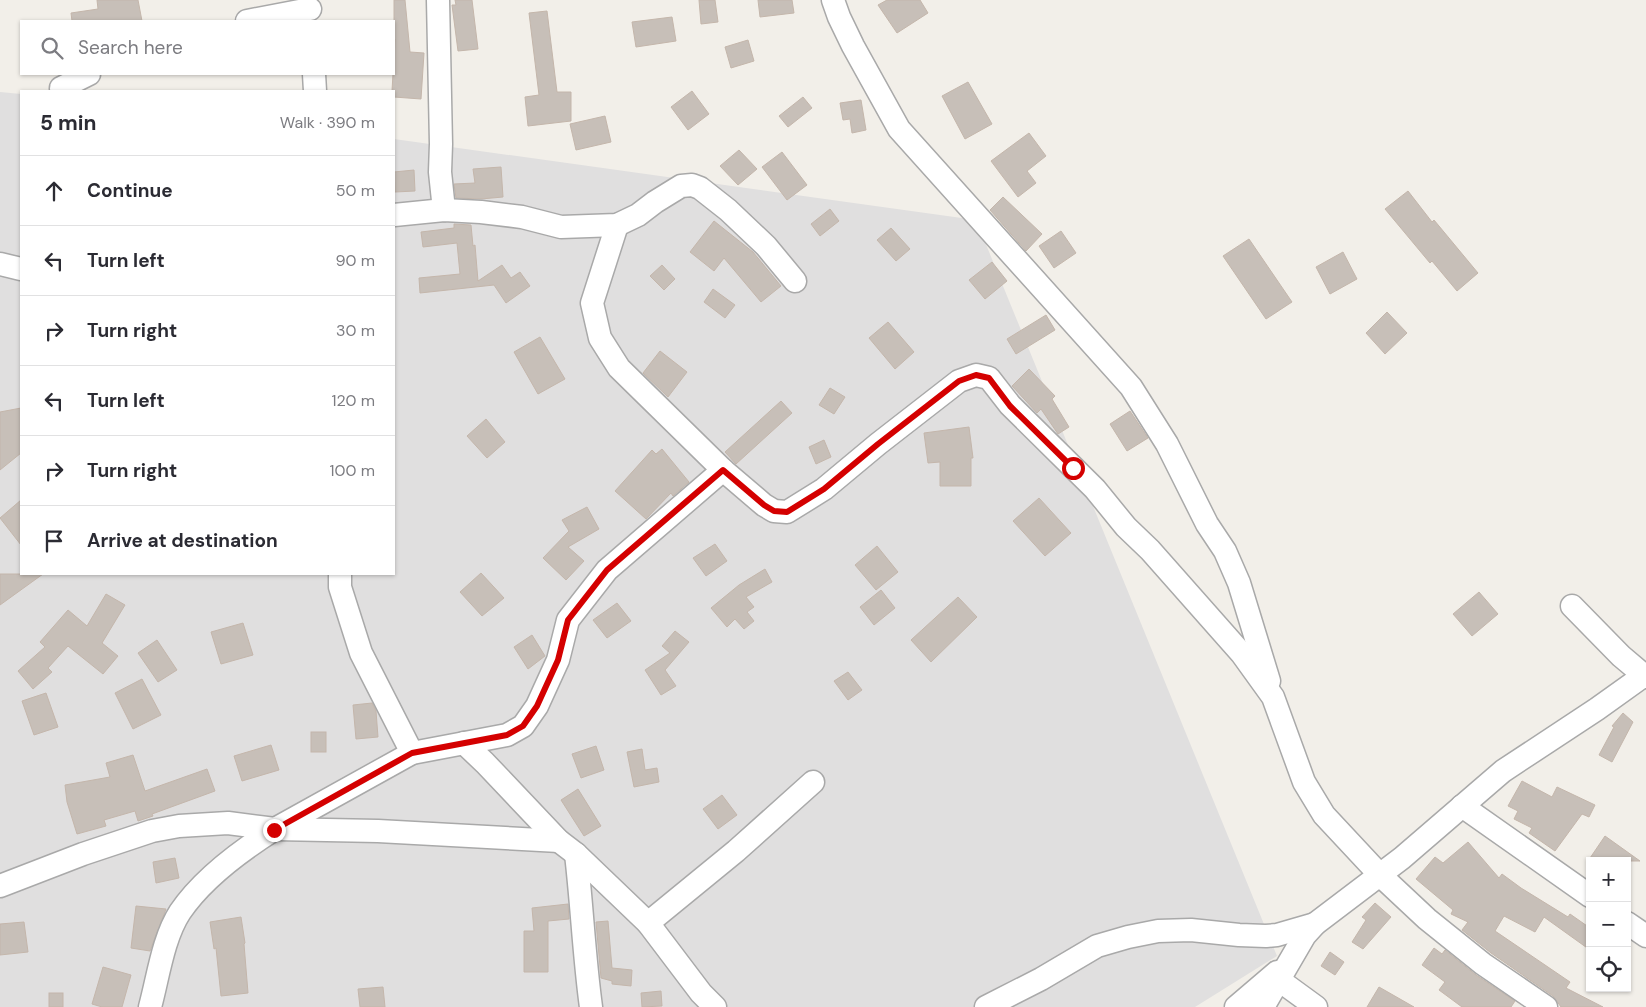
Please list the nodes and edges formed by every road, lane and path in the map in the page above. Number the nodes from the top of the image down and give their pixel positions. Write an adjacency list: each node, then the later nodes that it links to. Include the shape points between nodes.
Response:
1 (438, 0): 9 (street, via 440,172)
2 (833, 0): 19 (street, via 853,46 899,129 1131,387 1168,444 1239,583)
3 (310, 10): 4 (street)
4 (252, 20)
5 (87, 75): 7 (street)
6 (314, 75): 8 (street)
7 (60, 88)
8 (315, 90)
9 (444, 210): 10 (street); 11 (street, via 522,217 561,227)
10 (395, 214)
11 (617, 225): 14 (street, via 638,216 682,186 692,185 700,188 760,240); 15 (street, via 592,303 600,338 619,368)
12 (0, 264): 13 (street)
13 (20, 269)
14 (795, 281)
15 (723, 470): 19 (street, via 764,505 774,511 787,512 824,489 959,381 976,375 989,378 1010,406 1150,550 1242,654); 20 (street, via 601,577 568,620 558,660 537,706 523,726 507,735)
16 (340, 575): 21 (street, via 340,586 361,653)
17 (1572, 606): 18 (street)
18 (1645, 675): 23 (street, via 1504,771)
19 (1273, 697): 26 (street, via 1304,782 1324,814)
20 (464, 743): 21 (street); 25 (street)
21 (412, 753): 24 (street)
22 (813, 782): 29 (street)
23 (1462, 806): 26 (street); 28 (street)
24 (274, 830): 25 (street, via 378,831); 27 (street, via 228,823 152,831); 35 (street, via 242,851 196,892 179,913 161,960)
25 (568, 848): 29 (street); 36 (street, via 581,897)
26 (1380, 875): 30 (street); 42 (street, via 1427,919 1483,964)
27 (0, 886)
28 (1586, 893)
29 (648, 923): 37 (street)
30 (1315, 924): 33 (street); 38 (street, via 1266,936 1191,930 1158,931 1128,937 1097,946)
31 (1631, 925): 32 (street)
32 (1646, 936)
33 (1291, 960): 34 (street); 39 (street)
34 (1279, 980): 40 (street); 41 (street)
35 (150, 1007)
36 (591, 1007)
37 (715, 1007)
38 (986, 1007)
39 (1236, 1007)
40 (1263, 1007)
41 (1316, 1007)
42 (1546, 1007)

